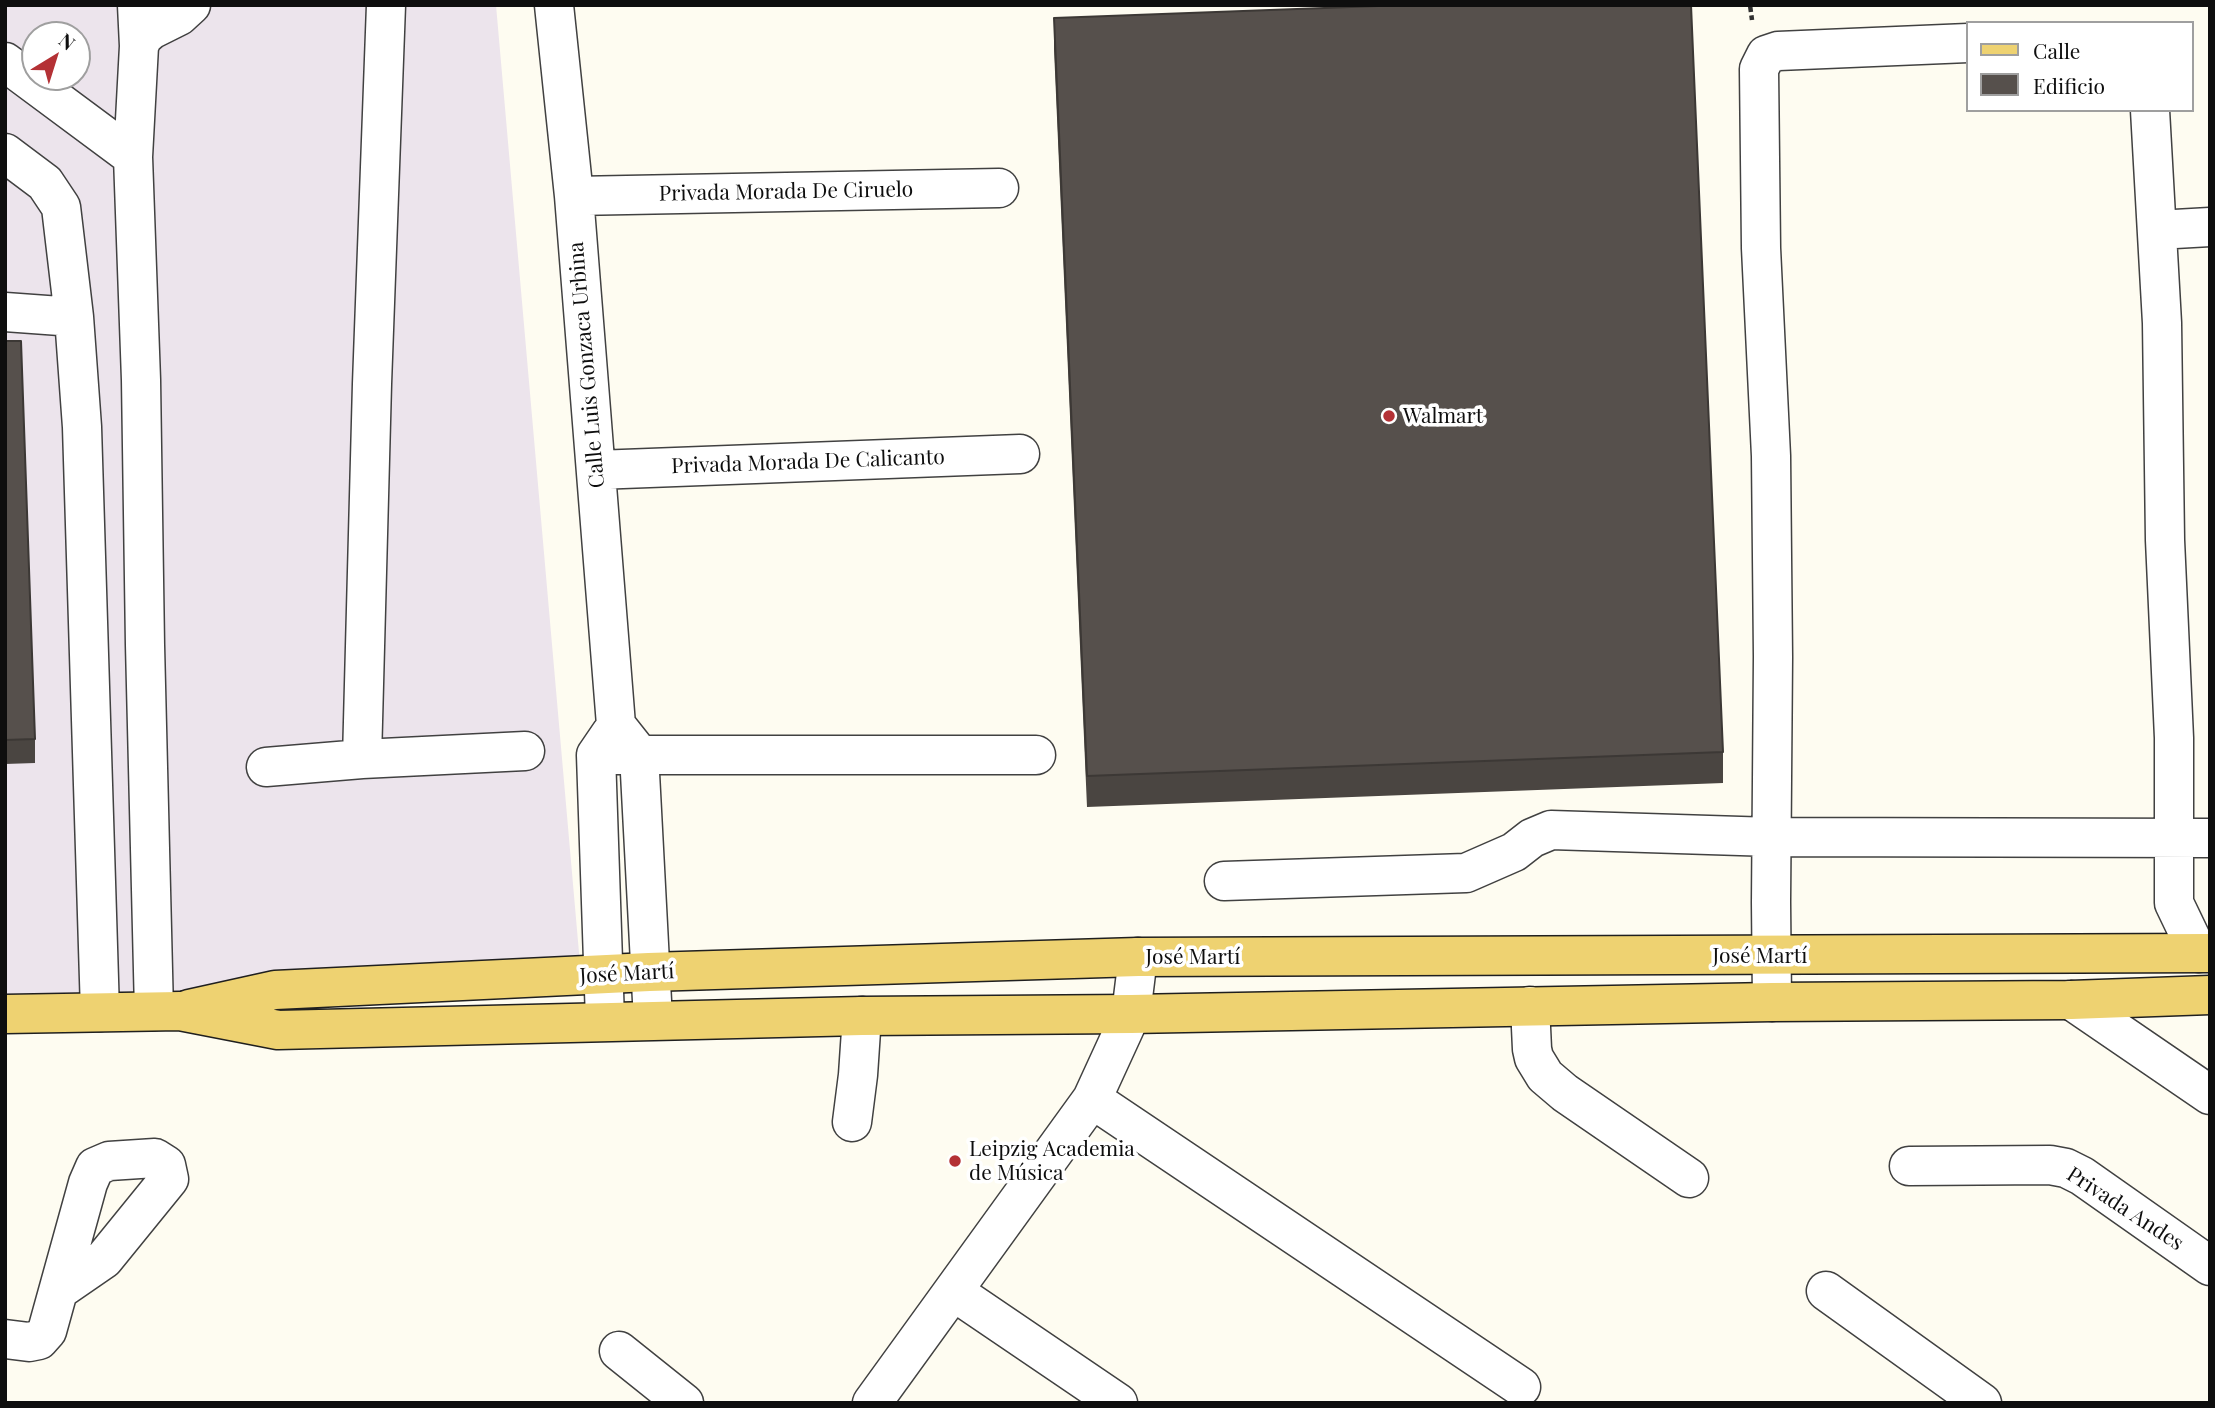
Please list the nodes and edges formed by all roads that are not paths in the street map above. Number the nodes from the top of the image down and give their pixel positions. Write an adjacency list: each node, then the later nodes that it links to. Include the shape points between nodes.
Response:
1 (136, 5): 7 (street)
2 (191, 5): 7 (street, via 150,30)
3 (386, 5): 4 (street); 25 (street)
4 (396, 5)
5 (554, 5): 13 (street, Calle Luis Gonzaca Urbina)
6 (1966, 43): 27 (street, via 1778,51 1766,55 1759,69 1761,248 1771,456)
7 (139, 46): 11 (street)
8 (5, 62): 11 (street)
9 (2150, 112): 15 (street)
10 (5, 153): 17 (street, via 45,183 61,207)
11 (133, 157): 18 (street)
12 (999, 188): 13 (street, Privada Morada De Ciruelo)
13 (573, 196): 21 (street, Calle Luis Gonzaca Urbina)
14 (2210, 227): 15 (street)
15 (2157, 229): 28 (street, via 2174,738)
16 (5, 312): 17 (street)
17 (74, 317): 19 (street)
18 (142, 426): 19 (street); 39 (street)
19 (82, 427): 40 (street)
20 (1020, 454): 21 (street, Privada Morada De Calicanto)
21 (596, 470): 22 (street, Calle Luis Gonzaca Urbina)
22 (617, 744): 24 (street); 33 (street, Calle Luis Gonzaca Urbina); 34 (street, Calle Luis Gonzaca Urbina)
23 (524, 751): 25 (street)
24 (1036, 755)
25 (362, 759): 26 (street)
26 (266, 767)
27 (1772, 837): 28 (street); 29 (street, via 1551,830 1466,873); 31 (street)
28 (2194, 838): 30 (street)
29 (1224, 880)
30 (2206, 946): 31 (main road, José Martí); 35 (street)
31 (1770, 956): 32 (main road, José Martí); 37 (street)
32 (1138, 957): 33 (main road, José Martí); 42 (street)
33 (649, 972): 34 (main road, José Martí); 45 (street, Calle Luis Gonzaca Urbina)
34 (604, 975): 39 (main road, José Martí, via 275,990); 44 (street, Calle Luis Gonzaca Urbina)
35 (2207, 998): 36 (main road, José Martí)
36 (2071, 1000): 37 (main road, José Martí); 46 (street)
37 (1772, 1002): 38 (main road, José Martí)
38 (1530, 1006): 42 (main road, José Martí); 50 (street, via 1532,1049 1545,1076)
39 (167, 1011): 40 (main road, José Martí); 44 (main road, José Martí, via 278,1030)
40 (100, 1012): 41 (main road, José Martí)
41 (5, 1014)
42 (1131, 1014): 43 (main road, José Martí); 47 (street)
43 (862, 1016): 45 (main road, José Martí); 48 (street)
44 (605, 1020): 45 (main road, José Martí)
45 (653, 1020)
46 (2210, 1095)
47 (1092, 1099): 53 (street); 57 (street)
48 (852, 1122)
49 (1909, 1166): 51 (street, Privada Andes, via 2066,1168)
50 (1689, 1178)
51 (2210, 1266)
52 (59, 1290): 55 (street, via 47,1331 39,1340)
53 (953, 1291): 59 (street); 60 (street)
54 (1826, 1291): 61 (street)
55 (5, 1339)
56 (619, 1351): 58 (street)
57 (1521, 1387)
58 (684, 1403)
59 (872, 1403)
60 (1118, 1403)
61 (1982, 1403)

